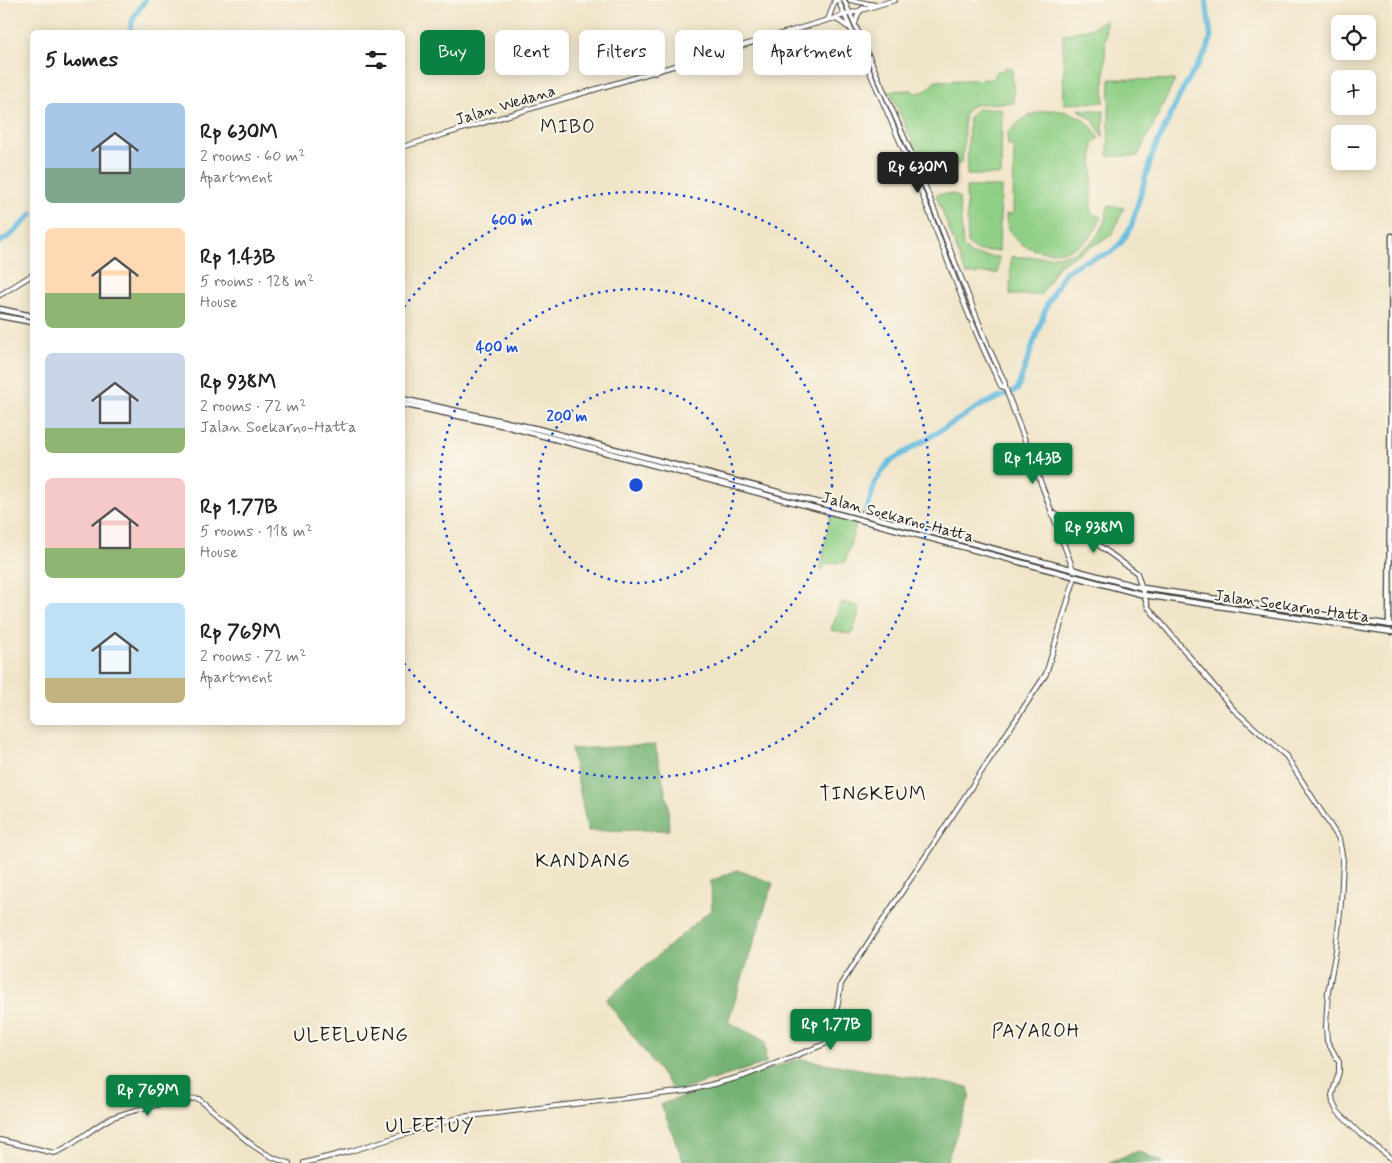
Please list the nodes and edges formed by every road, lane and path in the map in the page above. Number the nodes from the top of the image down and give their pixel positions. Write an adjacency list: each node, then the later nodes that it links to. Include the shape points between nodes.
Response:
1 (837, 0): 8 (main road); 9 (main road)
2 (844, 0): 7 (main road)
3 (850, 0): 5 (main road)
4 (895, 0): 5 (main road, Jalan Wedana)
5 (875, 5): 6 (main road, Jalan Wedana)
6 (863, 8): 7 (main road, Jalan Wedana); 10 (main road)
7 (850, 12): 8 (main road, Jalan Wedana); 10 (main road)
8 (844, 14): 9 (main road, Jalan Wedana); 11 (main road)
9 (830, 20): 11 (main road, via 838,20); 16 (main road, Jalan Wedana)
10 (855, 24): 12 (main road)
11 (850, 29): 13 (main road)
12 (884, 94): 13 (main road); 14 (main road)
13 (879, 96): 15 (main road)
14 (907, 143): 15 (main road); 18 (main road)
15 (901, 145): 19 (main road)
16 (405, 146)
17 (1392, 236): 28 (highway)
18 (948, 244): 19 (main road); 22 (main road)
19 (943, 247): 23 (main road)
20 (30, 276): 21 (main road)
21 (0, 295)
22 (972, 303): 23 (main road); 29 (main road)
23 (966, 306): 29 (main road, via 992,369)
24 (1, 308): 25 (highway)
25 (30, 315)
26 (0, 316): 27 (highway)
27 (30, 322)
28 (1392, 325): 34 (highway)
29 (1005, 388): 33 (main road)
30 (405, 400): 32 (highway, Jalan Soekarno-Hatta)
31 (405, 405): 32 (highway, Jalan Soekarno-Hatta)
32 (538, 431): 35 (highway, Jalan Soekarno-Hatta)
33 (1054, 513): 36 (main road); 38 (main road, via 1138,573)
34 (1391, 534): 40 (highway)
35 (1025, 560): 36 (highway, Jalan Soekarno-Hatta); 37 (highway, Jalan Soekarno-Hatta)
36 (1073, 569): 38 (highway, Jalan Soekarno-Hatta)
37 (1075, 577): 39 (highway, Jalan Soekarno-Hatta); 45 (main road, via 1046,674 841,984 835,1030 825,1044 774,1065 698,1088 461,1117)
38 (1143, 588): 39 (main road); 40 (highway, Jalan Soekarno-Hatta)
39 (1144, 595): 41 (highway, Jalan Soekarno-Hatta); 43 (main road, via 1148,607 1234,710 1286,756 1340,839 1341,902 1326,1026 1327,1041 1339,1062 1333,1103 1360,1134)
40 (1391, 625): 41 (highway)
41 (1390, 632)
42 (0, 1140): 44 (main road, via 54,1153 115,1116 174,1101 197,1099 255,1149)
43 (1392, 1159)
44 (289, 1163)
45 (304, 1163)

